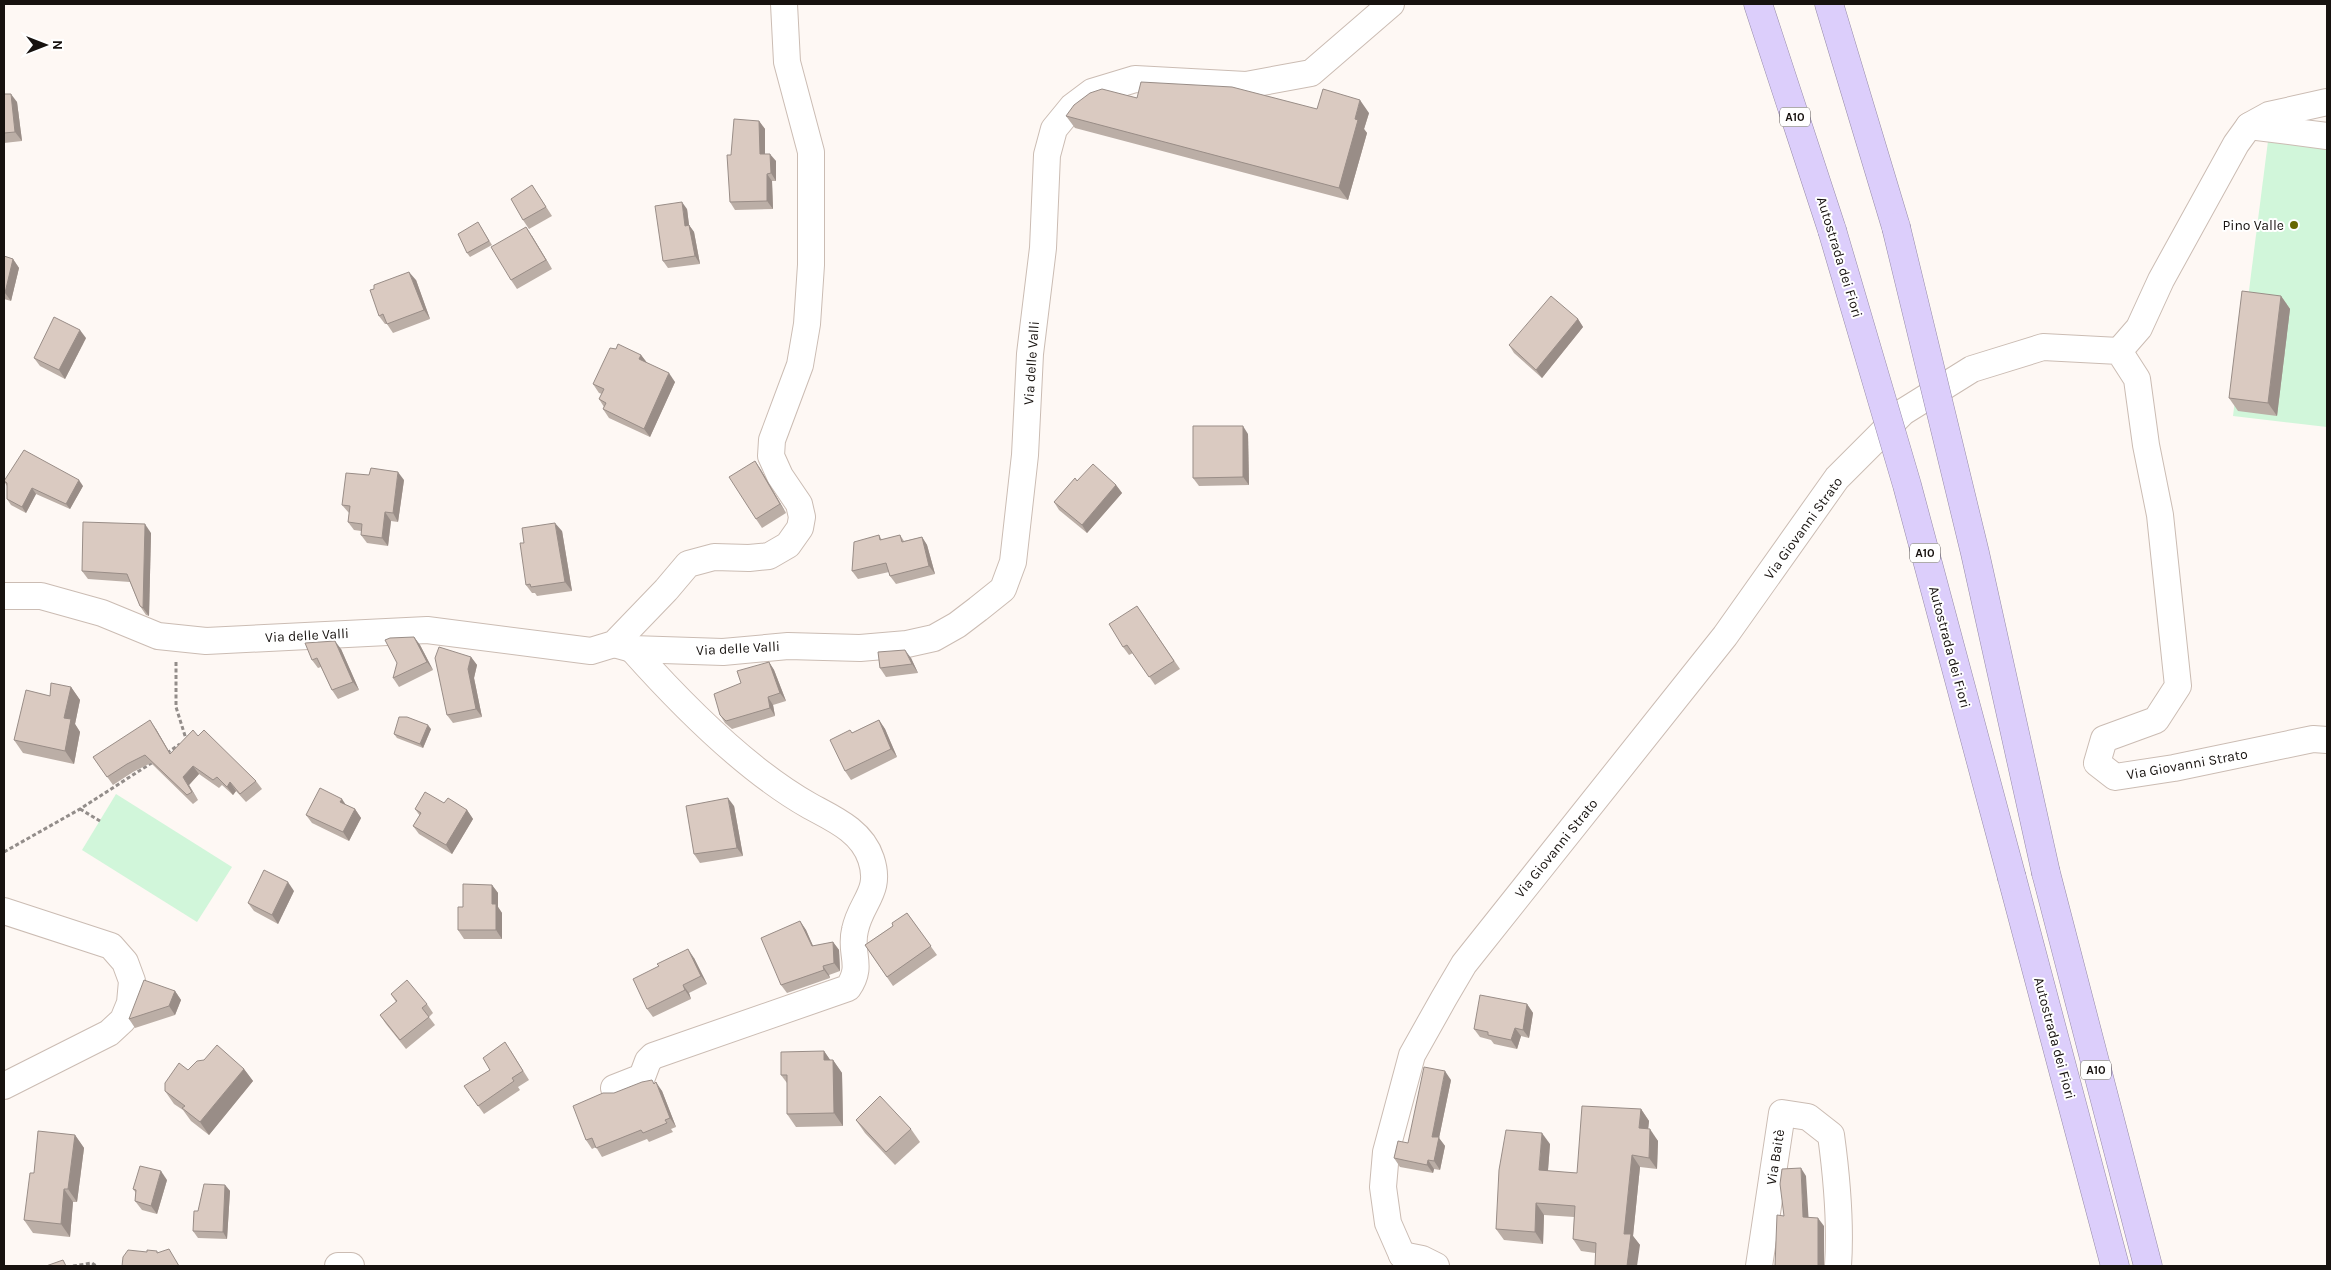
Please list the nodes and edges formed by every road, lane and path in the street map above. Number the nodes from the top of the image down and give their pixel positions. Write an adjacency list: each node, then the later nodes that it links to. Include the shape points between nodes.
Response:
1 (784, 4): 11 (street, via 787,62 811,152 811,265 800,365 772,440 771,456 799,504 800,528 788,545 769,556 714,557 688,564)
2 (1391, 4): 11 (street, Via delle Valli, via 1311,73 1246,86 1135,80 1092,92 1072,107 1054,129 1047,155 1043,248 1030,354 1018,526 1013,562 1003,589 957,626 934,638 907,644 860,648 788,646 723,652)
3 (1758, 4): 29 (highway, Autostrada dei Fiori / A10, bridge, via 1832,230 1904,476)
4 (1828, 4): 30 (highway, A10, bridge, via 1896,227 1975,553 2046,873)
5 (2327, 102): 6 (street, via 2269,115)
6 (2249, 126): 7 (street); 8 (street, via 2166,271 2140,328)
7 (2327, 136)
8 (2119, 351): 12 (street, Via Giovanni Strato, via 2137,379 2160,516 2178,686 2156,720 2104,739 2097,763 2115,777 2313,739); 21 (street, Via Giovanni Strato, via 2043,347 1972,369 1903,412 1837,478 1725,636 1464,964 1412,1055 1386,1152 1383,1187)
9 (4, 596): 10 (street, Via delle Valli, via 41,596 102,613 158,636)
10 (179, 639): 11 (street, Via delle Valli, via 206,641 428,630 591,651); 13 (path, via 176,707 187,737 186,741)
11 (623, 647): 20 (street, via 778,787 839,820 871,857 875,874 874,887 854,930 853,952 857,970 848,988 653,1056 642,1077)
12 (2327, 740)
13 (162, 756)
14 (155, 761): 15 (path)
15 (80, 809): 16 (path); 17 (path)
16 (100, 821)
17 (4, 852)
18 (4, 912): 19 (street, via 111,946 125,962 132,981 127,1012 109,1033)
19 (4, 1086)
20 (614, 1088)
21 (1398, 1261): 26 (street, via 1422,1259)
22 (74, 1266): 23 (path, via 92,1263)
23 (96, 1266)
24 (338, 1266): 25 (street)
25 (350, 1266)
26 (1436, 1266)
27 (1759, 1266): 28 (street, Via Baitè, via 1782,1113 1808,1117 1831,1135 1840,1236)
28 (1838, 1266)
29 (2115, 1266)
30 (2148, 1266)

